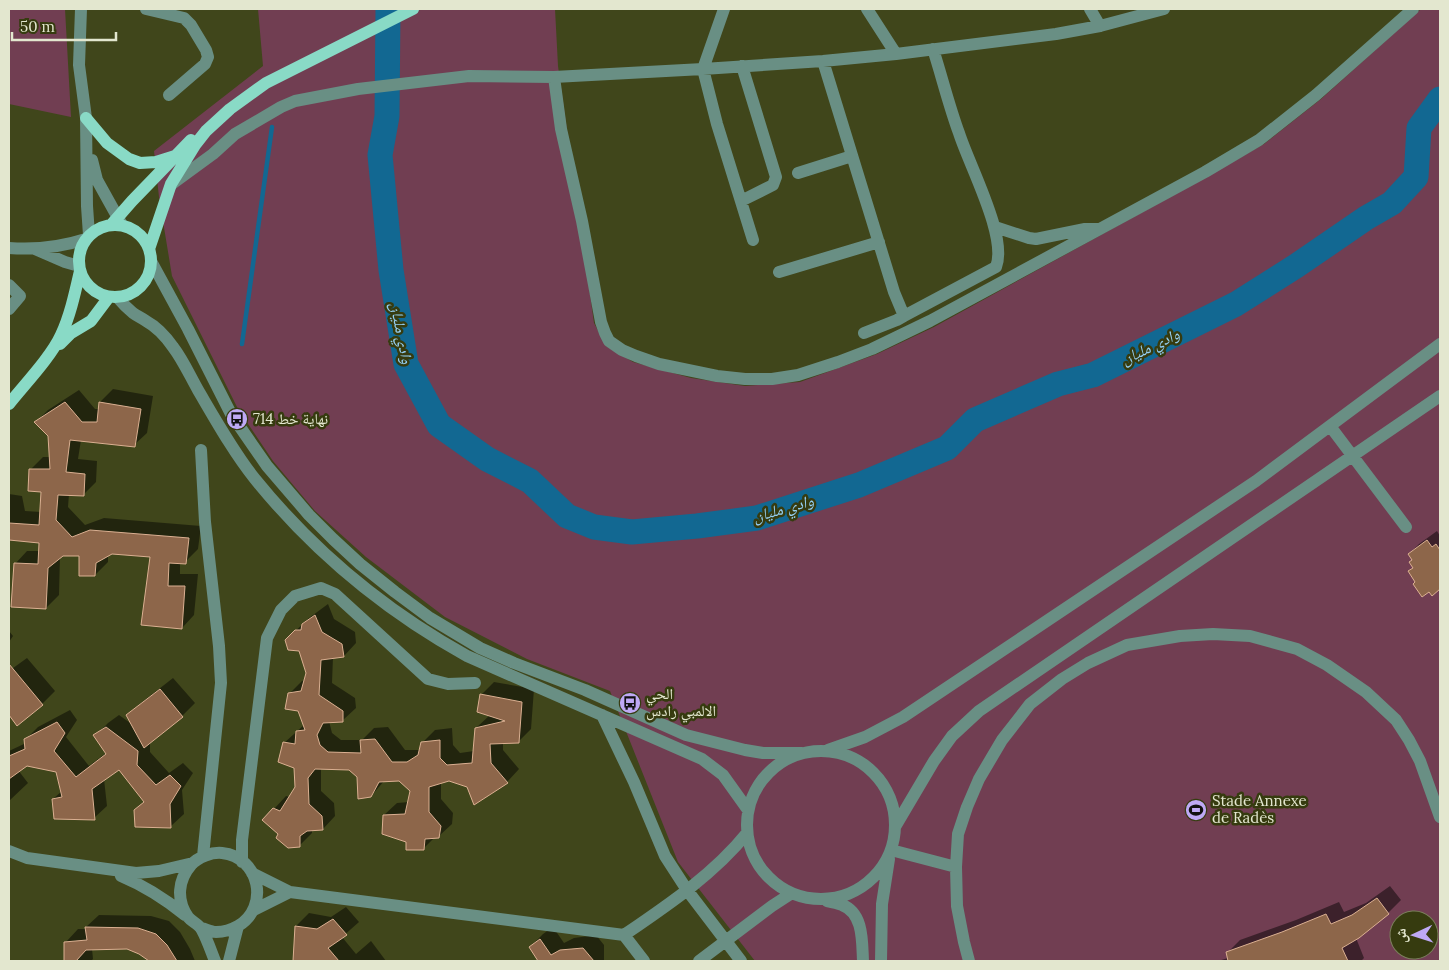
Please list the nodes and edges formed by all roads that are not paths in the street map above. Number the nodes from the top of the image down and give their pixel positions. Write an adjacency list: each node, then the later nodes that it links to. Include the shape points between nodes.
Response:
1 (83, 9): 17 (street, via 79,65)
2 (146, 9): 16 (street, via 184,18 192,25 208,57 205,64)
3 (413, 9): 18 (main road, via 266,83)
4 (724, 9): 14 (street)
5 (868, 9): 11 (street)
6 (1090, 9): 9 (street)
7 (1164, 9): 9 (street)
8 (1412, 9): 27 (street, via 1316,95 1259,140)
9 (1100, 26): 10 (street)
10 (934, 49): 11 (street); 26 (street, via 959,134)
11 (896, 54): 12 (street)
12 (823, 61): 13 (street); 21 (street)
13 (742, 66): 14 (street); 24 (street, via 776,177 773,185)
14 (703, 69): 15 (street); 24 (street)
15 (554, 77): 23 (street, via 460,77 358,89 295,101 235,134); 27 (street, via 605,333 616,346 659,364 745,380 798,375 821,368 872,349 930,321)
16 (168, 95)
17 (86, 118): 19 (street); 20 (main road, via 107,143 129,159 140,163 156,162)
18 (206, 131): 20 (main road, via 193,138); 23 (main road)
19 (87, 143): 25 (street, via 97,180); 28 (street)
20 (178, 155): 25 (main road, via 132,201)
21 (852, 156): 22 (street); 30 (street)
22 (798, 173)
23 (171, 184): 33 (main road)
24 (741, 202): 29 (street)
25 (117, 222): 28 (main road, via 99,228); 33 (main road, via 144,239)
26 (995, 227): 27 (street, via 1036,239); 39 (street, via 999,253 996,267)
27 (1101, 228)
28 (88, 237): 32 (street, via 72,244); 34 (main road, via 81,247)
29 (752, 240)
30 (879, 242): 35 (street); 39 (street)
31 (9, 248): 32 (street)
32 (35, 249): 34 (street)
33 (150, 255): 37 (main road, via 150,272 137,290); 52 (street, via 231,414 267,466 332,539 395,592 480,648 686,735 763,753)
34 (80, 269): 37 (main road, via 84,281 91,288 99,294); 42 (main road, via 61,336)
35 (779, 272)
36 (9, 285): 38 (street, via 20,296)
37 (113, 297): 42 (main road, via 91,321 70,333); 50 (street, via 160,331 174,348 216,422 254,478 296,526 351,578 434,638 506,674)
38 (9, 309)
39 (904, 316): 40 (street)
40 (864, 333)
41 (1440, 344): 45 (street)
42 (49, 354): 44 (main road)
43 (1440, 396): 47 (street)
44 (9, 404)
45 (1330, 426): 47 (street); 51 (street, via 1256,481 903,717 865,737)
46 (201, 450): 59 (street, via 205,528 221,683)
47 (1352, 455): 48 (street); 55 (street, via 979,711 952,736 934,761)
48 (1406, 527)
49 (475, 683): 60 (street, via 448,684 428,679 335,594 321,588 296,596 281,610 268,638 242,840)
50 (602, 715): 53 (street, via 702,759 723,775); 64 (street, via 665,856)
51 (828, 750): 52 (street); 55 (street, via 849,756 868,767 878,778 893,804)
52 (802, 752): 53 (street, via 777,764 758,784)
53 (748, 810): 56 (street)
54 (1440, 817): 61 (street, via 1409,740 1396,720 1366,692 1327,665 1296,649 1250,636 1180,636 1127,645 1088,662 1030,704 1002,740 979,779 958,834)
55 (896, 827): 58 (street)
56 (747, 834): 64 (street, via 732,852); 66 (street, via 755,858 770,879)
57 (9, 851): 62 (street, via 26,858)
58 (891, 851): 61 (street); 67 (street, via 879,872 861,888 840,897); 80 (street, via 882,904)
59 (198, 859): 60 (street, via 221,853); 62 (street, via 150,872); 69 (street, via 183,875 180,890 181,905)
60 (242, 862): 63 (street)
61 (956, 867): 81 (street, via 957,906)
62 (108, 870): 69 (street, via 150,890)
63 (252, 873): 65 (street); 68 (street, via 258,895)
64 (687, 890): 72 (street); 73 (street)
65 (290, 892): 68 (street); 72 (street)
66 (792, 893): 67 (street); 73 (street)
67 (817, 899): 79 (street, via 842,905 853,912 860,926)
68 (254, 910): 70 (street)
69 (189, 918): 71 (street)
70 (238, 926): 71 (street, via 216,932); 75 (street)
71 (201, 928): 74 (street)
72 (624, 935): 76 (street)
73 (725, 941): 77 (street); 78 (street)
74 (215, 961)
75 (229, 961)
76 (644, 961)
77 (699, 961)
78 (741, 961)
79 (863, 961)
80 (881, 961)
81 (969, 961)

